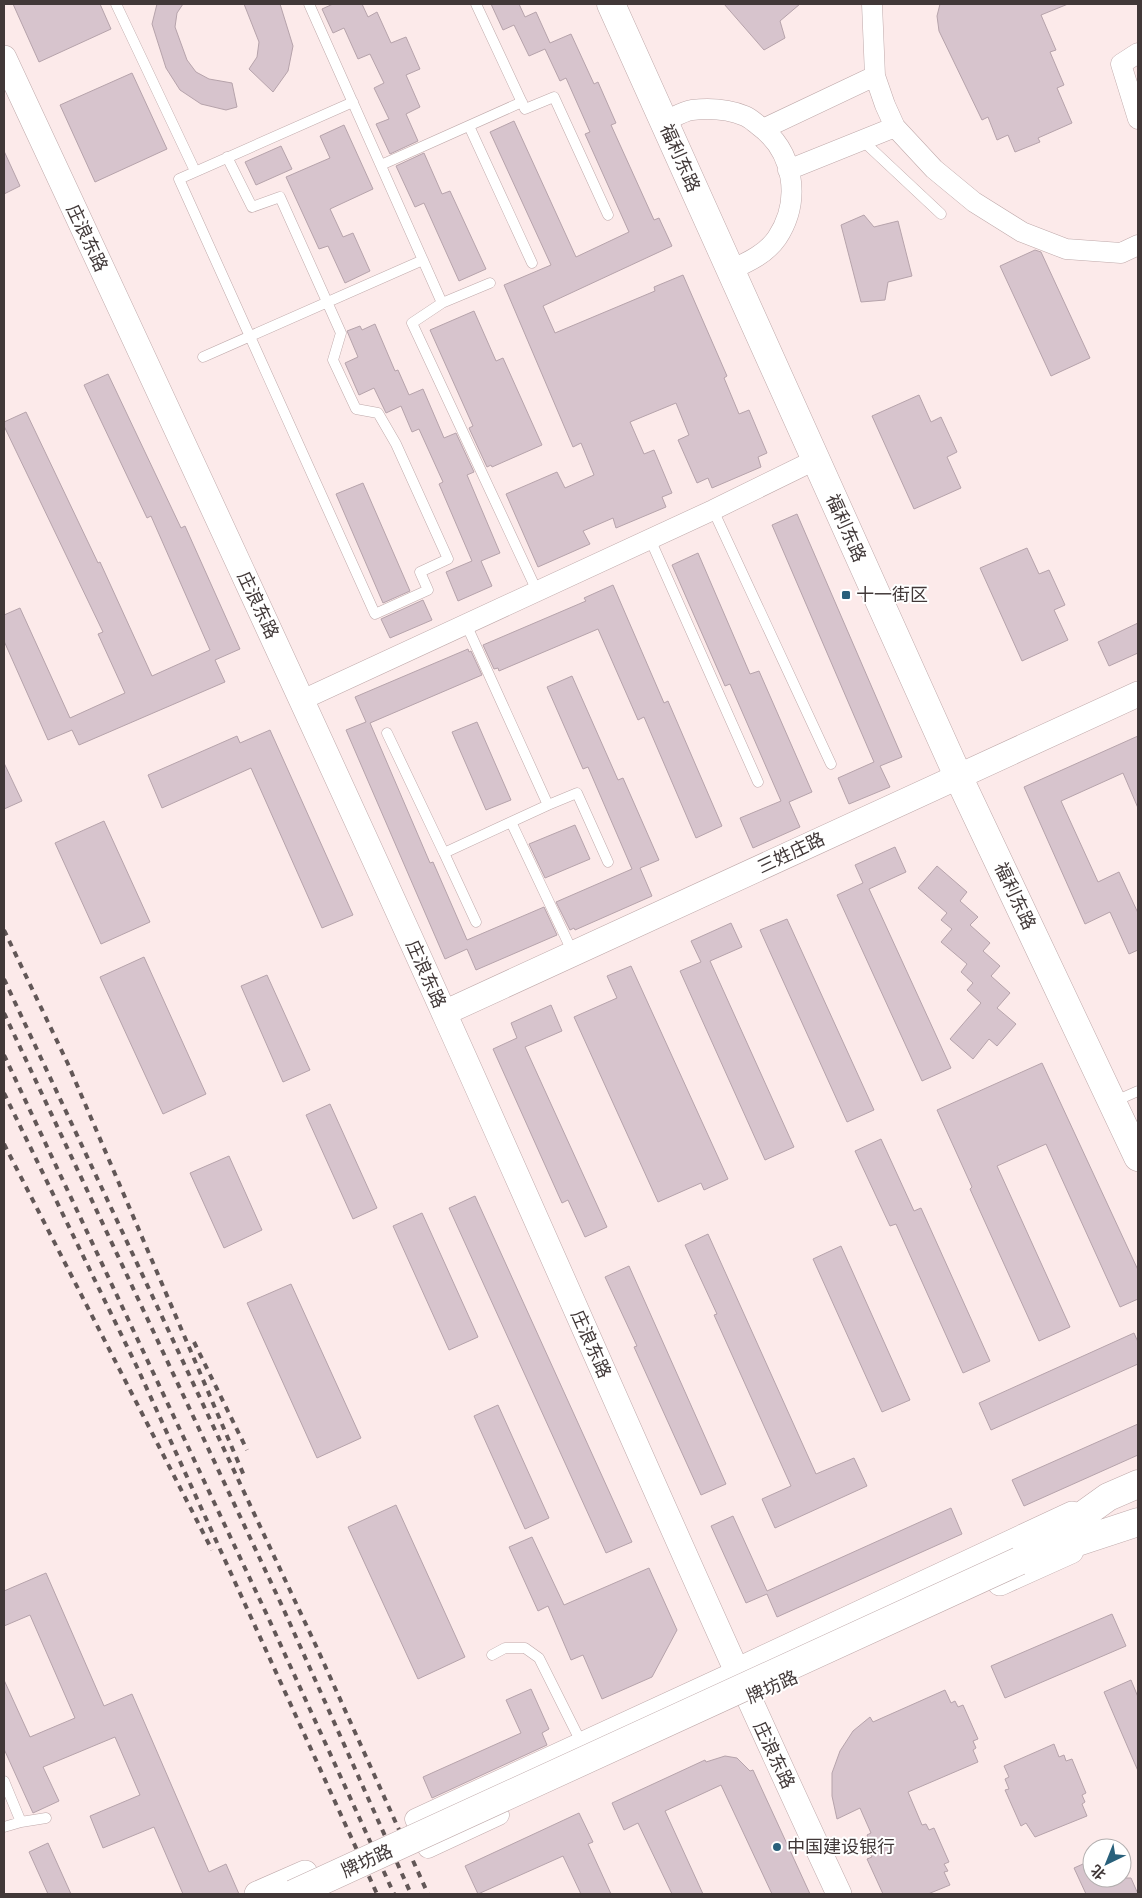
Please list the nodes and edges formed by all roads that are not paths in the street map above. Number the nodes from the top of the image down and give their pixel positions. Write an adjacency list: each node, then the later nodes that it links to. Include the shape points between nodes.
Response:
1 (116, 4): 20 (lane)
2 (309, 4): 9 (lane)
3 (476, 4): 10 (lane)
4 (611, 4): 12 (main road, 福利东路)
5 (872, 4): 8 (street)
6 (1138, 53): 11 (street, via 1121,64)
7 (4, 58): 38 (street, 庄浪东路)
8 (875, 76): 14 (street); 15 (street)
9 (353, 102): 17 (lane); 18 (lane)
10 (522, 102): 13 (lane); 22 (lane, via 525,109 554,96)
11 (1138, 119)
12 (664, 122): 15 (street, via 690,110 719,108 746,116); 26 (main road, 福利东路)
13 (469, 126): 18 (lane); 25 (lane)
14 (895, 127): 16 (street); 23 (street, via 934,169 974,202 1022,232 1066,249 1121,252)
15 (763, 129): 19 (street, via 785,157)
16 (862, 140): 19 (street); 21 (lane)
17 (227, 157): 20 (lane); 28 (lane, via 252,207 280,197)
18 (381, 165): 24 (lane)
19 (788, 170): 26 (street, via 792,184 789,213 777,238 756,258)
20 (195, 171): 30 (lane, via 179,179)
21 (941, 214)
22 (608, 215)
23 (1138, 245)
24 (424, 260): 28 (lane); 29 (lane)
25 (532, 263)
26 (730, 270): 32 (main road, 福利东路)
27 (490, 283): 29 (lane)
28 (328, 302): 30 (lane); 30 (lane, via 341,333 333,360 356,408 378,413 396,444 448,559 420,572 428,590 375,614)
29 (442, 303): 35 (lane, via 412,323)
30 (250, 337): 31 (lane)
31 (203, 357)
32 (816, 460): 33 (street); 41 (main road, 福利东路)
33 (714, 510): 34 (street); 40 (lane)
34 (650, 539): 35 (street); 42 (lane)
35 (537, 591): 36 (street)
36 (466, 624): 38 (street); 43 (lane)
37 (1138, 694): 41 (street, 三姓庄路)
38 (302, 700): 49 (street, 庄浪东路)
39 (387, 733): 45 (lane)
40 (831, 764)
41 (958, 776): 48 (street, 三姓庄路); 51 (main road, 福利东路)
42 (758, 782)
43 (548, 806): 44 (lane); 46 (lane, via 577,793)
44 (511, 822): 45 (lane); 48 (lane)
45 (444, 853): 47 (lane)
46 (608, 862)
47 (476, 922)
48 (573, 953): 49 (street, 三姓庄路)
49 (444, 1012): 58 (street, 庄浪东路)
50 (1138, 1091): 51 (lane)
51 (1112, 1102): 52 (main road, 福利东路)
52 (1138, 1157)
53 (1138, 1484): 54 (main road, 牌坊路)
54 (1108, 1497): 56 (main road, 牌坊路); 58 (street, 牌坊路)
55 (1134, 1523): 56 (main road, 牌坊路); 58 (street, 牌坊路)
56 (1019, 1561): 64 (main road, 牌坊路, bridge)
57 (492, 1655): 59 (lane, via 505,1648 526,1648 539,1658)
58 (742, 1686): 59 (street, 牌坊路); 64 (street, 牌坊路, via 428,1848); 67 (street, 庄浪东路)
59 (581, 1742): 64 (street, 牌坊路, via 415,1819)
60 (4, 1781): 62 (lane)
61 (46, 1818): 62 (lane)
62 (21, 1822): 63 (lane)
63 (4, 1827)
64 (418, 1837): 65 (main road, 牌坊路, bridge)
65 (303, 1892): 66 (street, 牌坊路, via 305,1873)
66 (257, 1894)
67 (839, 1894)

